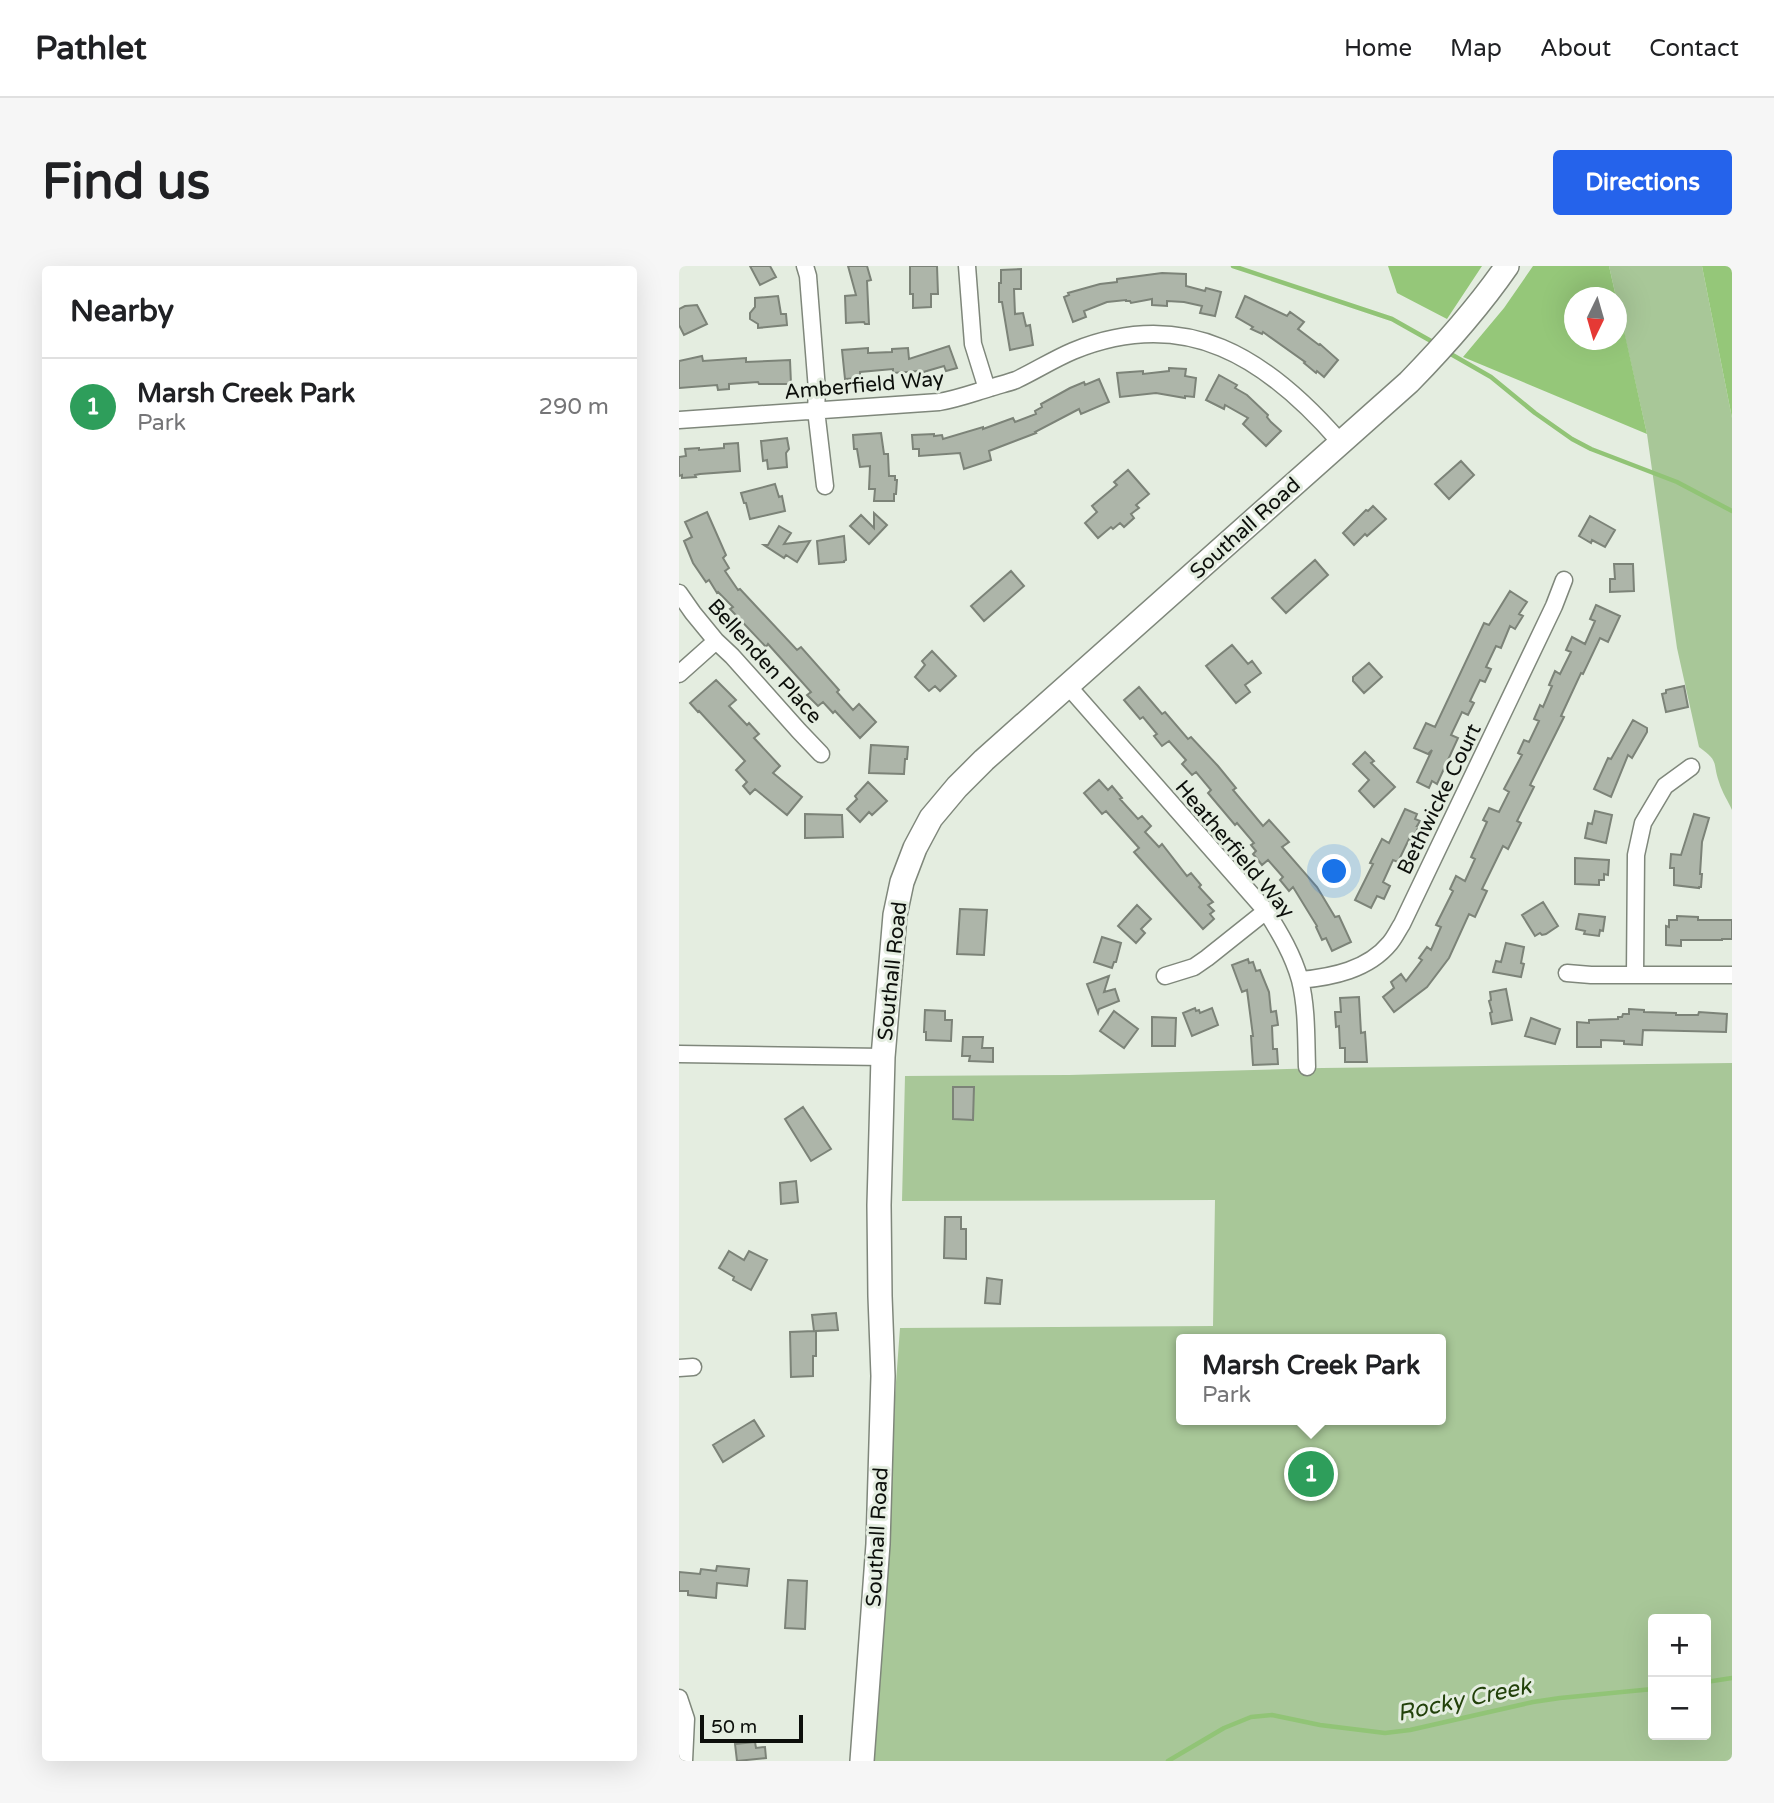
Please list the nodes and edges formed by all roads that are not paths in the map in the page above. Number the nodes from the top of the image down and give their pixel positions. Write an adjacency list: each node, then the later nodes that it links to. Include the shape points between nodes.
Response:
1 (805, 266): 5 (street)
2 (967, 266): 4 (street, via 973,344)
3 (1507, 266): 7 (street, Southall Road, via 1440,350)
4 (987, 389): 5 (street, Amberfield Way, via 939,402); 7 (street, Amberfield Way, via 1074,351 1124,336 1164,334 1201,340 1262,369)
5 (816, 410): 6 (street, Amberfield Way); 8 (street)
6 (679, 420)
7 (1340, 442): 13 (street, Southall Road)
8 (825, 486)
9 (1564, 580): 21 (street, Bethwicke Court, via 1391,942 1363,965)
10 (679, 593): 11 (street, Bellenden Place)
11 (716, 640): 12 (street); 14 (street, Bellenden Place)
12 (679, 674)
13 (1068, 686): 16 (street, Heatherfield Way); 23 (street, Southall Road, via 957,787 931,818 915,848 895,915)
14 (821, 754)
15 (1691, 767): 18 (street, via 1665,786 1643,823 1636,855)
16 (1266, 911): 20 (street, via 1194,967); 21 (street, Heatherfield Way)
17 (1567, 973): 18 (street)
18 (1635, 975): 19 (street)
19 (1732, 975)
20 (1165, 976)
21 (1300, 980): 24 (street, Heatherfield Way)
22 (679, 1055): 23 (street)
23 (883, 1057): 27 (street, Southall Road, via 880,1479)
24 (1307, 1067)
25 (679, 1698): 26 (street, via 685,1719)
26 (684, 1761)
27 (862, 1761)

